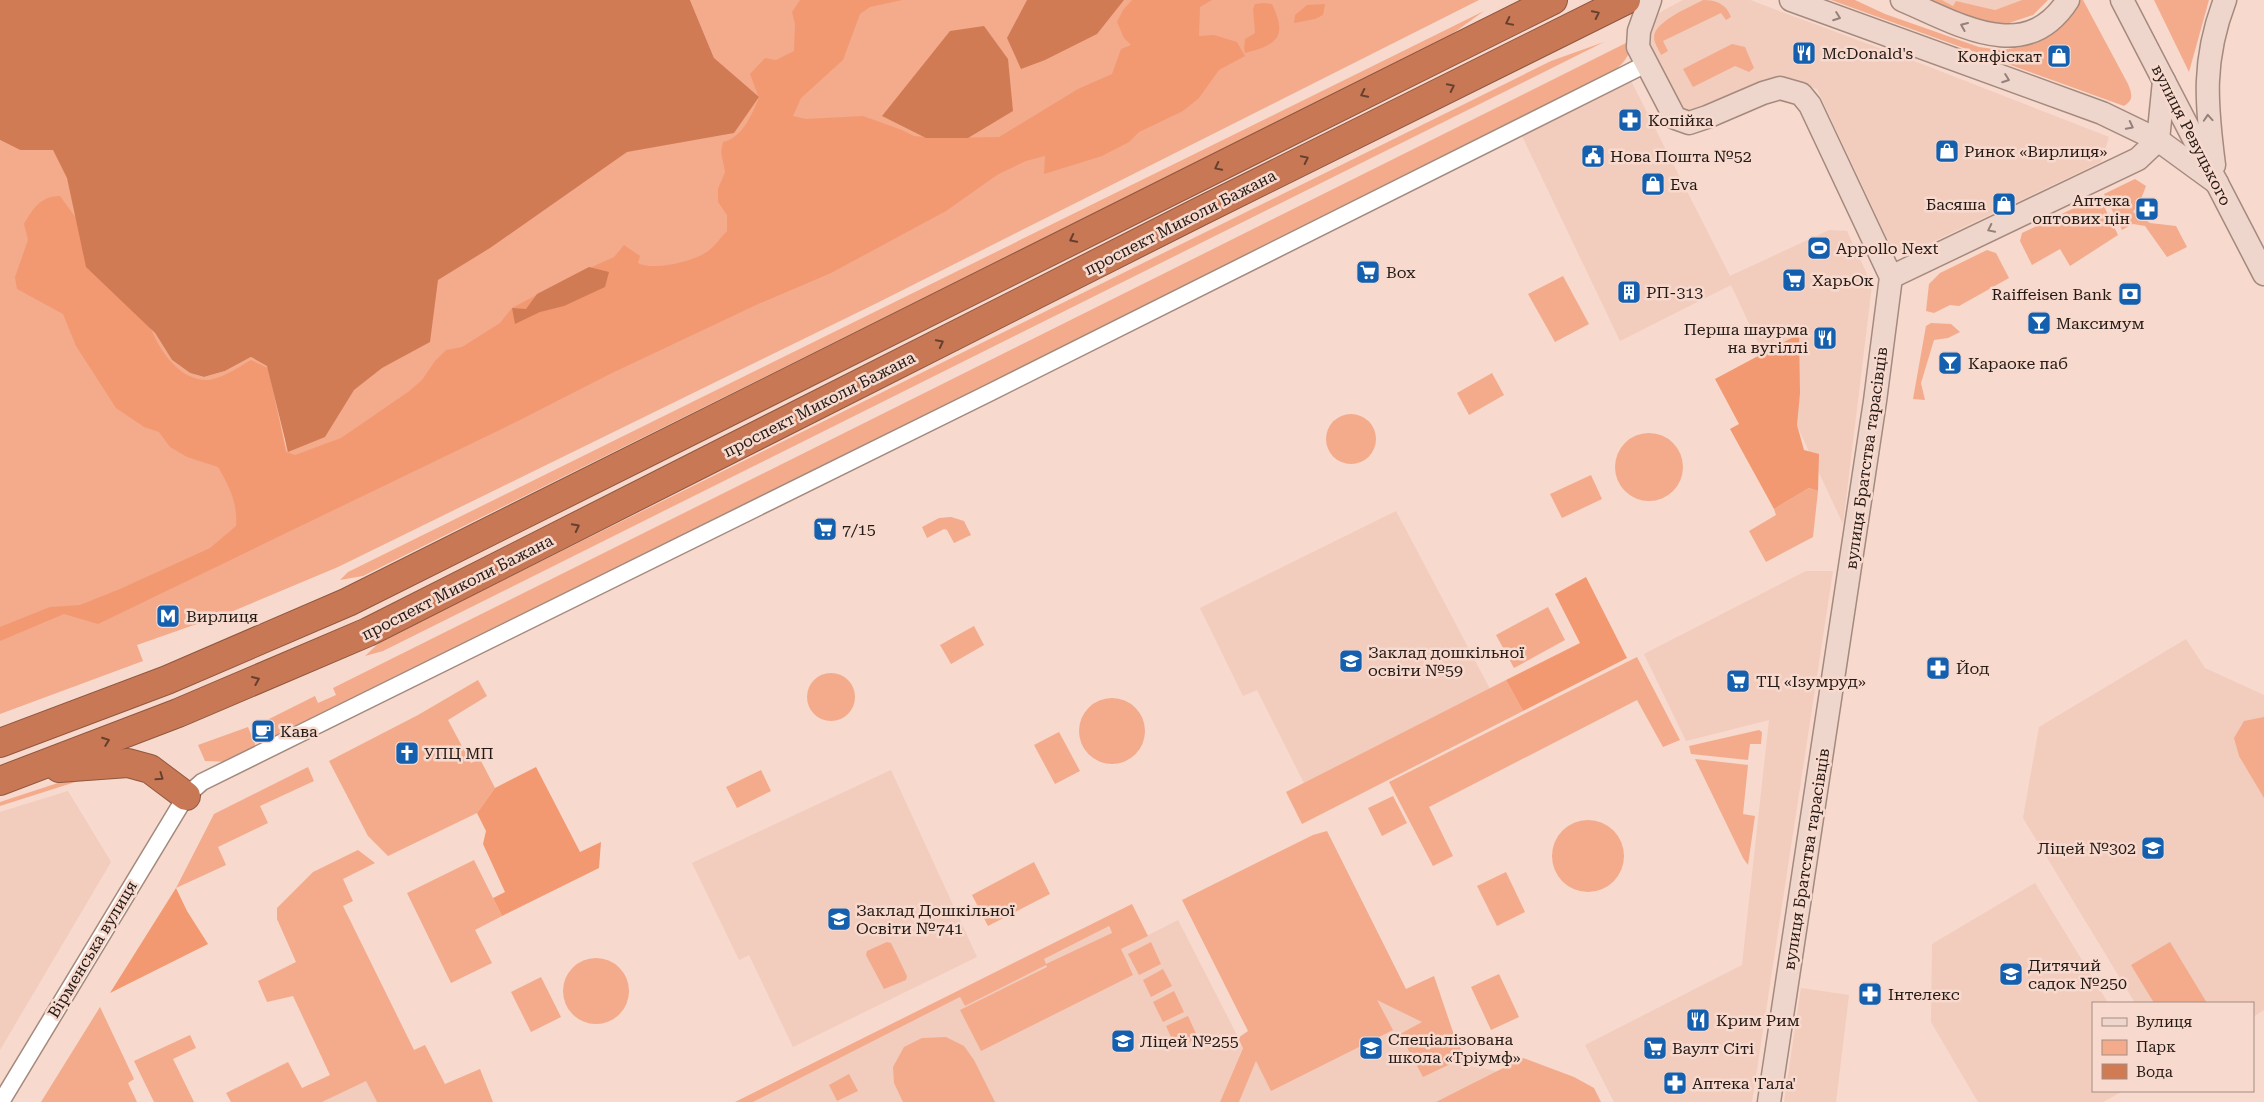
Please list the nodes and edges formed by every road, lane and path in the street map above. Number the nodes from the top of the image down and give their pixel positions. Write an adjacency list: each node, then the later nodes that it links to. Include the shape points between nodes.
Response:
1 (1551, 0): 15 (highway, проспект Миколи Бажана, one-way to 15, via 348,602 167,680)
2 (1626, 0): 16 (highway, проспект Миколи Бажана, one-way to 2, via 178,713 368,632)
3 (1650, 0): 9 (street, via 1639,31 1638,47)
4 (1791, 0): 11 (street, one-way to 11, via 2102,114)
5 (1902, 0): 6 (street, one-way to 5, via 2049,22 2016,36 1984,34)
6 (2068, 0)
7 (2122, 0): 10 (street, вулиця Ревуцького)
8 (2225, 0): 12 (street, one-way to 8, via 2206,83 2208,61)
9 (1646, 64): 14 (street, via 1675,118 1689,123 1780,88 1801,94 1810,105); 18 (street, via 202,782)
10 (2164, 81): 11 (street); 12 (street, вулиця Ревуцького)
11 (2158, 140): 12 (street); 14 (street, one-way to 14, via 2138,159 2125,166)
12 (2217, 183): 13 (street, вулиця Ревуцького)
13 (2263, 274)
14 (1891, 277): 20 (street, вулиця Братства тарасівців)
15 (0, 743)
16 (27, 771): 17 (highway, проспект Миколи Бажана); 18 (highway, one-way to 18, via 128,763 150,769)
17 (0, 781)
18 (186, 796): 19 (street, Вірменська вулиця)
19 (1, 1102)
20 (1769, 1102)

